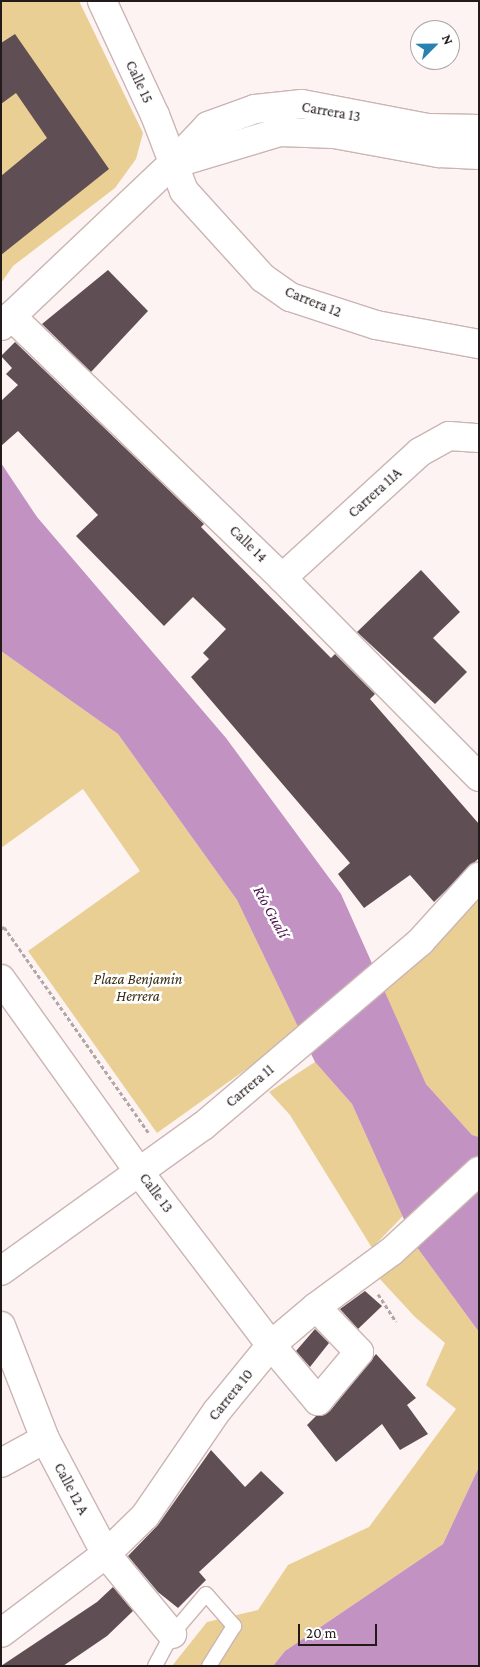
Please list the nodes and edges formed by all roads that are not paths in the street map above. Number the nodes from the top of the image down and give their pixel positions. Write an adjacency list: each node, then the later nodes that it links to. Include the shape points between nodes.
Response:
1 (102, 1): 4 (street, Calle 15, via 155,115)
2 (479, 129): 4 (street, Carrera 13, via 428,128 302,104 255,109 208,126)
3 (479, 155): 4 (street, Carrera 13, via 439,153 334,134 280,132)
4 (172, 164): 5 (street, Carrera 13); 6 (street, Carrera 12, via 184,191 263,278 290,297 376,325)
5 (6, 321): 8 (street, Calle 14)
6 (479, 344)
7 (479, 438): 8 (street, Carrera 11A, via 449,436 420,452)
8 (282, 578): 9 (street, Calle 14)
9 (479, 777)
10 (479, 876): 13 (street, Carrera 11, via 420,942 247,1089)
11 (1, 979): 13 (street, Calle 13)
12 (479, 1171): 15 (street, Carrera 10, via 392,1251)
13 (139, 1172): 14 (street, Carrera 11); 17 (street, Calle 13)
14 (1, 1271)
15 (316, 1307): 17 (street, Carrera 10); 17 (street, Calle 13, via 359,1352 318,1402)
16 (1, 1326): 18 (street, Calle 12 A)
17 (271, 1345): 20 (street, Carrera 10, via 217,1411 145,1516)
18 (45, 1439): 19 (street); 20 (street, Calle 12 A)
19 (1, 1463)
20 (106, 1554): 21 (street, Carrera 10); 22 (street, Calle 12 A)
21 (1, 1634)
22 (172, 1634): 23 (lane); 24 (lane, via 206,1594 234,1626)
23 (155, 1666)
24 (209, 1666)

